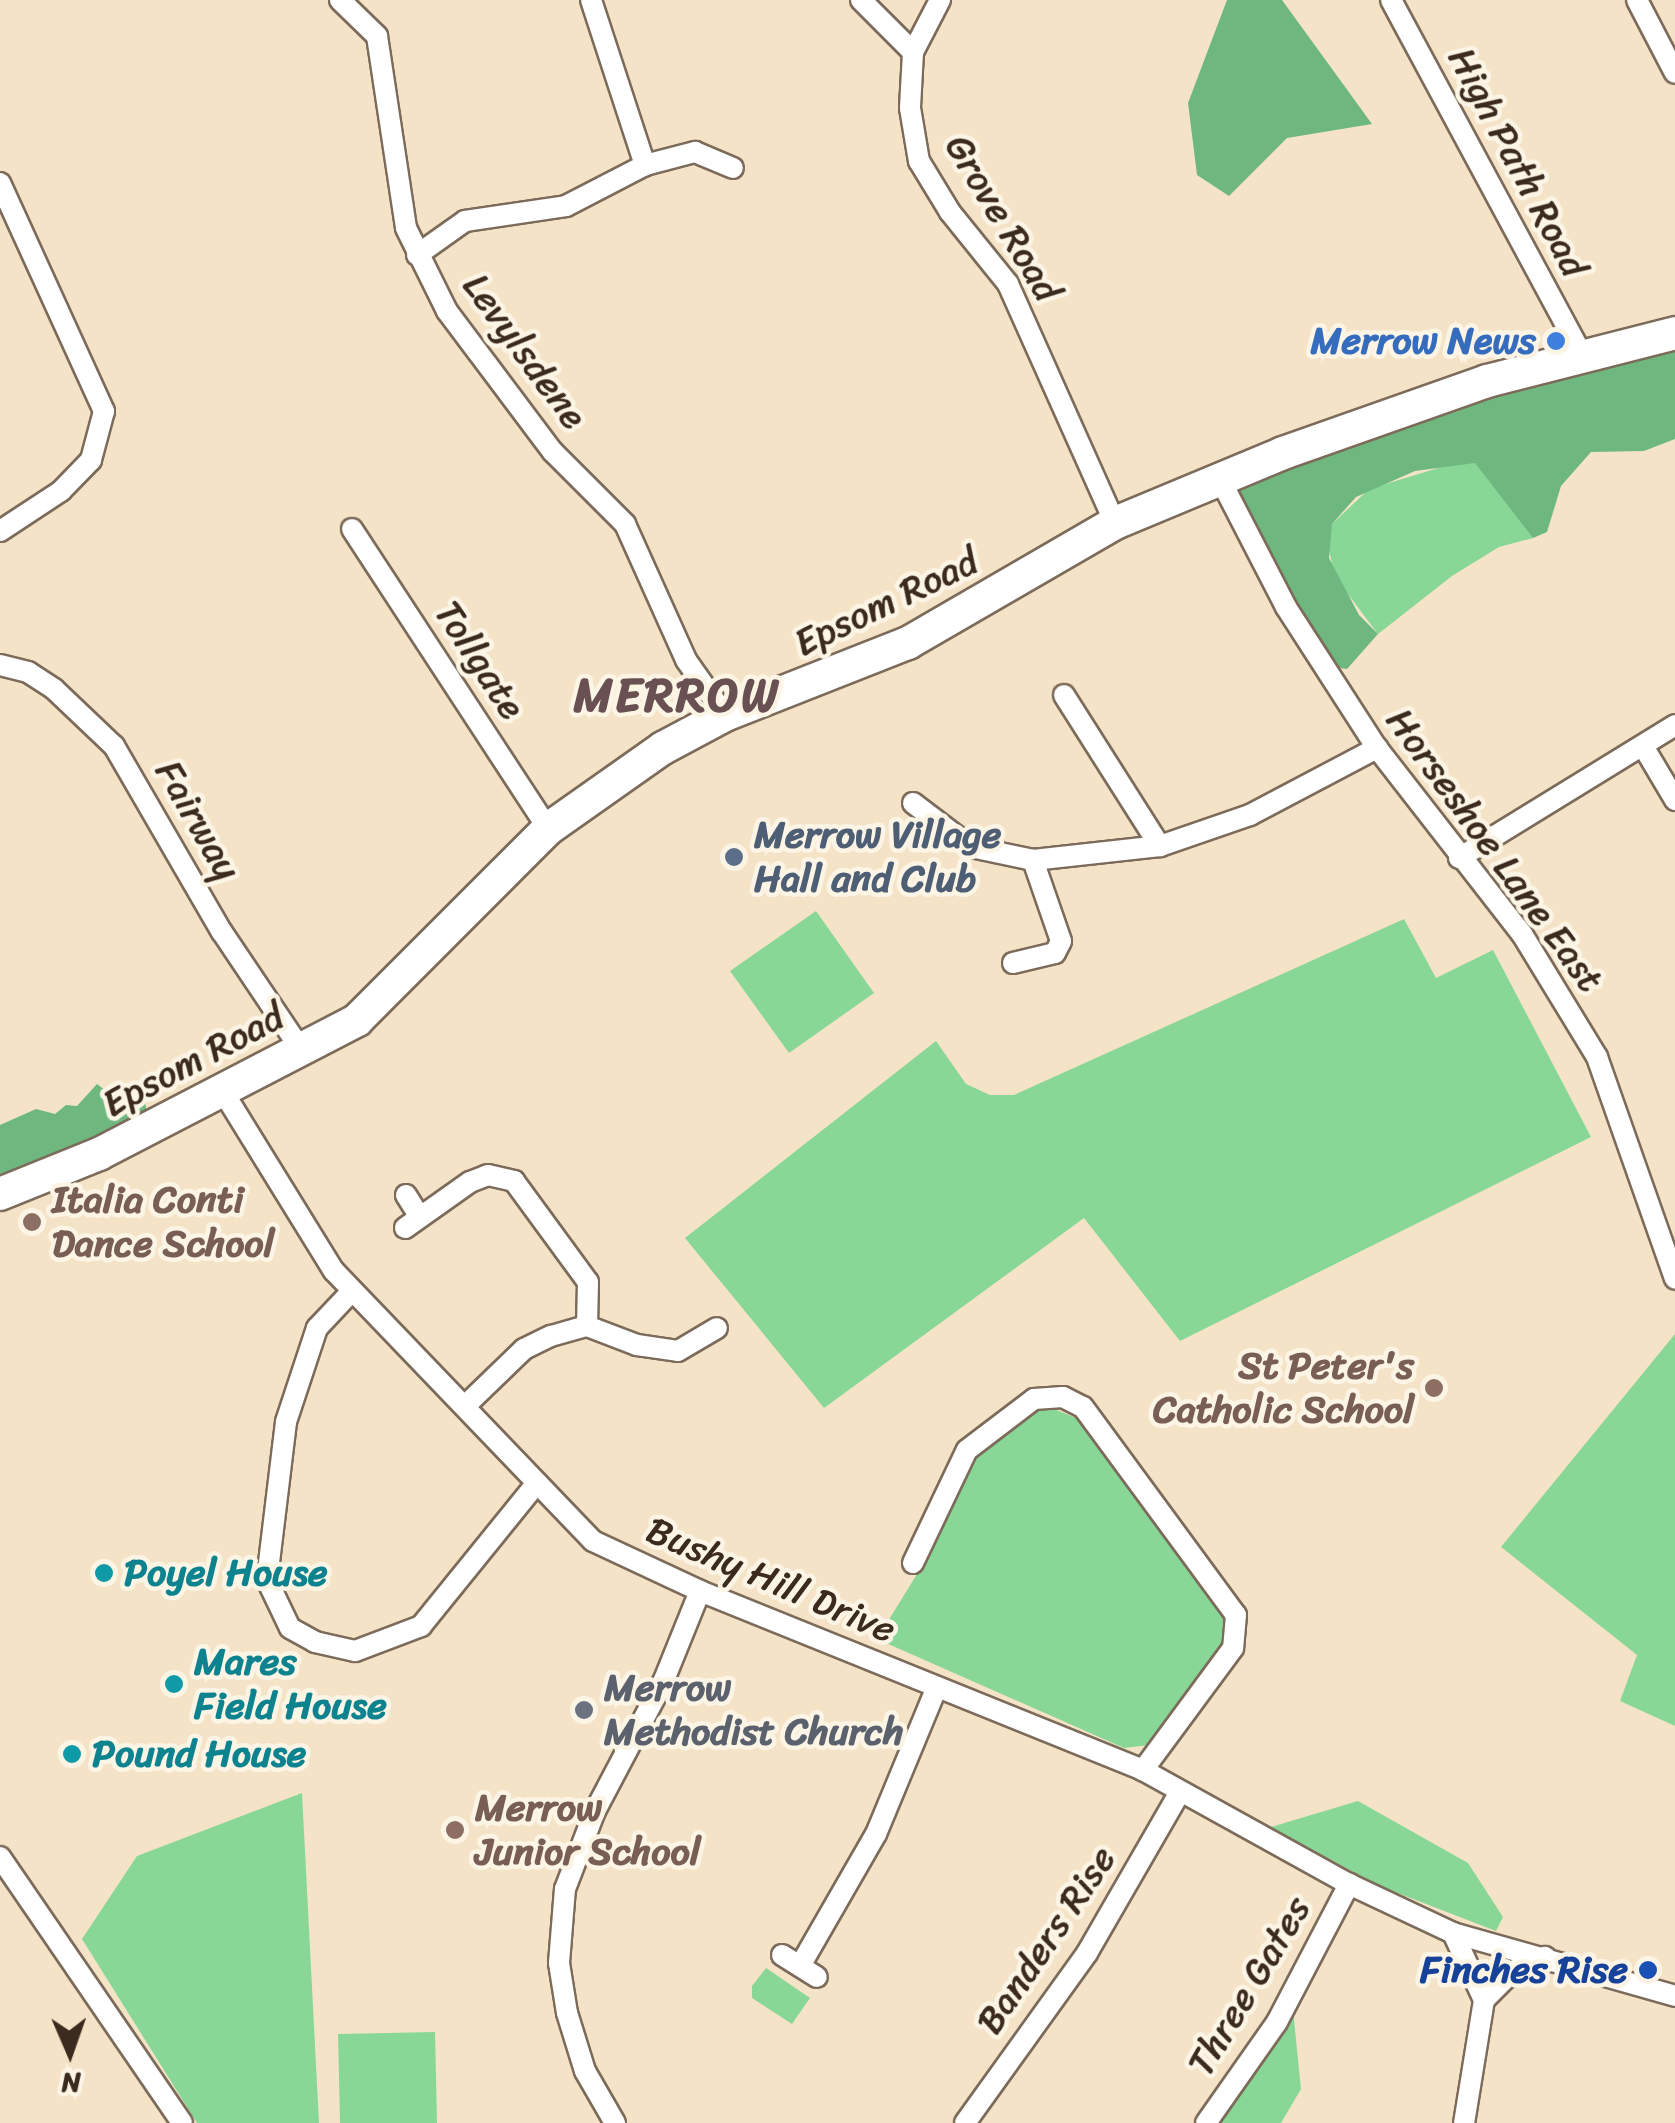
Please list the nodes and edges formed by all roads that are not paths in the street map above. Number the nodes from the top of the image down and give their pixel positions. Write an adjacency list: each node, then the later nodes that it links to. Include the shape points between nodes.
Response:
1 (340, 0): 14 (street, Levylsdene, via 377,36 406,228)
2 (591, 0): 11 (street)
3 (861, 0): 9 (street)
4 (940, 0): 9 (street, Grove Road)
5 (1391, 0): 16 (street, High Path Road)
6 (1637, 0): 8 (street)
7 (1675, 26): 8 (street)
8 (1656, 36): 10 (street)
9 (913, 52): 18 (street, Grove Road, via 910,108 920,162 1008,284)
10 (1675, 72)
11 (644, 165): 12 (street, via 695,152); 14 (street, via 566,206 465,222)
12 (733, 168)
13 (0, 183): 20 (street, via 104,411 91,460 61,491)
14 (418, 255): 23 (street, Levylsdene, via 461,335 552,452 625,524 686,660)
15 (1675, 333): 16 (main road, Epsom Road)
16 (1583, 357): 17 (main road, Epsom Road, via 1488,381)
17 (1220, 479): 18 (main road, Epsom Road); 26 (street, Horseshoe Lane East, via 1286,608)
18 (1115, 523): 23 (main road, Epsom Road, via 908,643)
19 (352, 529): 29 (street, Tollgate)
20 (0, 531)
21 (0, 665): 34 (street, Fairway, via 54,689 114,746 222,932)
22 (1064, 695): 30 (street)
23 (726, 715): 29 (main road, Epsom Road, via 663,748)
24 (1675, 725): 25 (street)
25 (1643, 746): 27 (street); 31 (street)
26 (1377, 748): 30 (street, via 1250,815); 31 (street, Horseshoe Lane East)
27 (1675, 800)
28 (913, 803): 32 (street, via 971,847)
29 (548, 829): 34 (main road, Epsom Road, via 397,985 356,1020)
30 (1160, 846): 32 (street)
31 (1460, 858): 38 (street, Horseshoe Lane East, via 1522,934 1597,1057)
32 (1033, 860): 33 (street, via 1061,941 1055,953)
33 (1013, 963)
34 (300, 1048): 35 (main road, Epsom Road)
35 (222, 1090): 36 (main road, Epsom Road, via 94,1157); 39 (street, Bushy Hill Drive, via 287,1204)
36 (0, 1194)
37 (406, 1195): 40 (street, via 413,1223 488,1175 514,1182 588,1282)
38 (1675, 1280)
39 (352, 1291): 42 (street, Bushy Hill Drive); 43 (street, via 309,1343 286,1422 267,1580 290,1628 355,1651 421,1626)
40 (587, 1326): 41 (street, via 662,1351 692,1346); 42 (street, via 524,1349)
41 (717, 1328)
42 (465, 1406): 43 (street, Bushy Hill Drive)
43 (537, 1483): 45 (street, Bushy Hill Drive, via 593,1541)
44 (913, 1562): 47 (street, via 967,1450 1034,1399 1063,1397 1082,1406 1236,1615 1233,1648)
45 (700, 1591): 46 (street, Bushy Hill Drive); 57 (street, via 565,1889 559,1963 566,2013 585,2071)
46 (936, 1688): 47 (street, Bushy Hill Drive); 53 (street, via 876,1834)
47 (1143, 1770): 48 (street, Bushy Hill Drive)
48 (1180, 1792): 50 (street, Bushy Hill Drive); 58 (street, Banders Rise, via 1087,1952)
49 (0, 1857): 56 (street)
50 (1349, 1884): 51 (street, Bushy Hill Drive); 59 (street, Three Gates, via 1277,2022)
51 (1454, 1933): 52 (street, Bushy Hill Drive); 55 (street)
52 (1545, 1957): 54 (street, Bushy Hill Drive); 55 (street, via 1513,1972)
53 (800, 1966)
54 (1675, 1996)
55 (1484, 2000): 60 (street)
56 (182, 2123)
57 (615, 2123)
58 (965, 2123)
59 (1206, 2123)
60 (1464, 2123)

